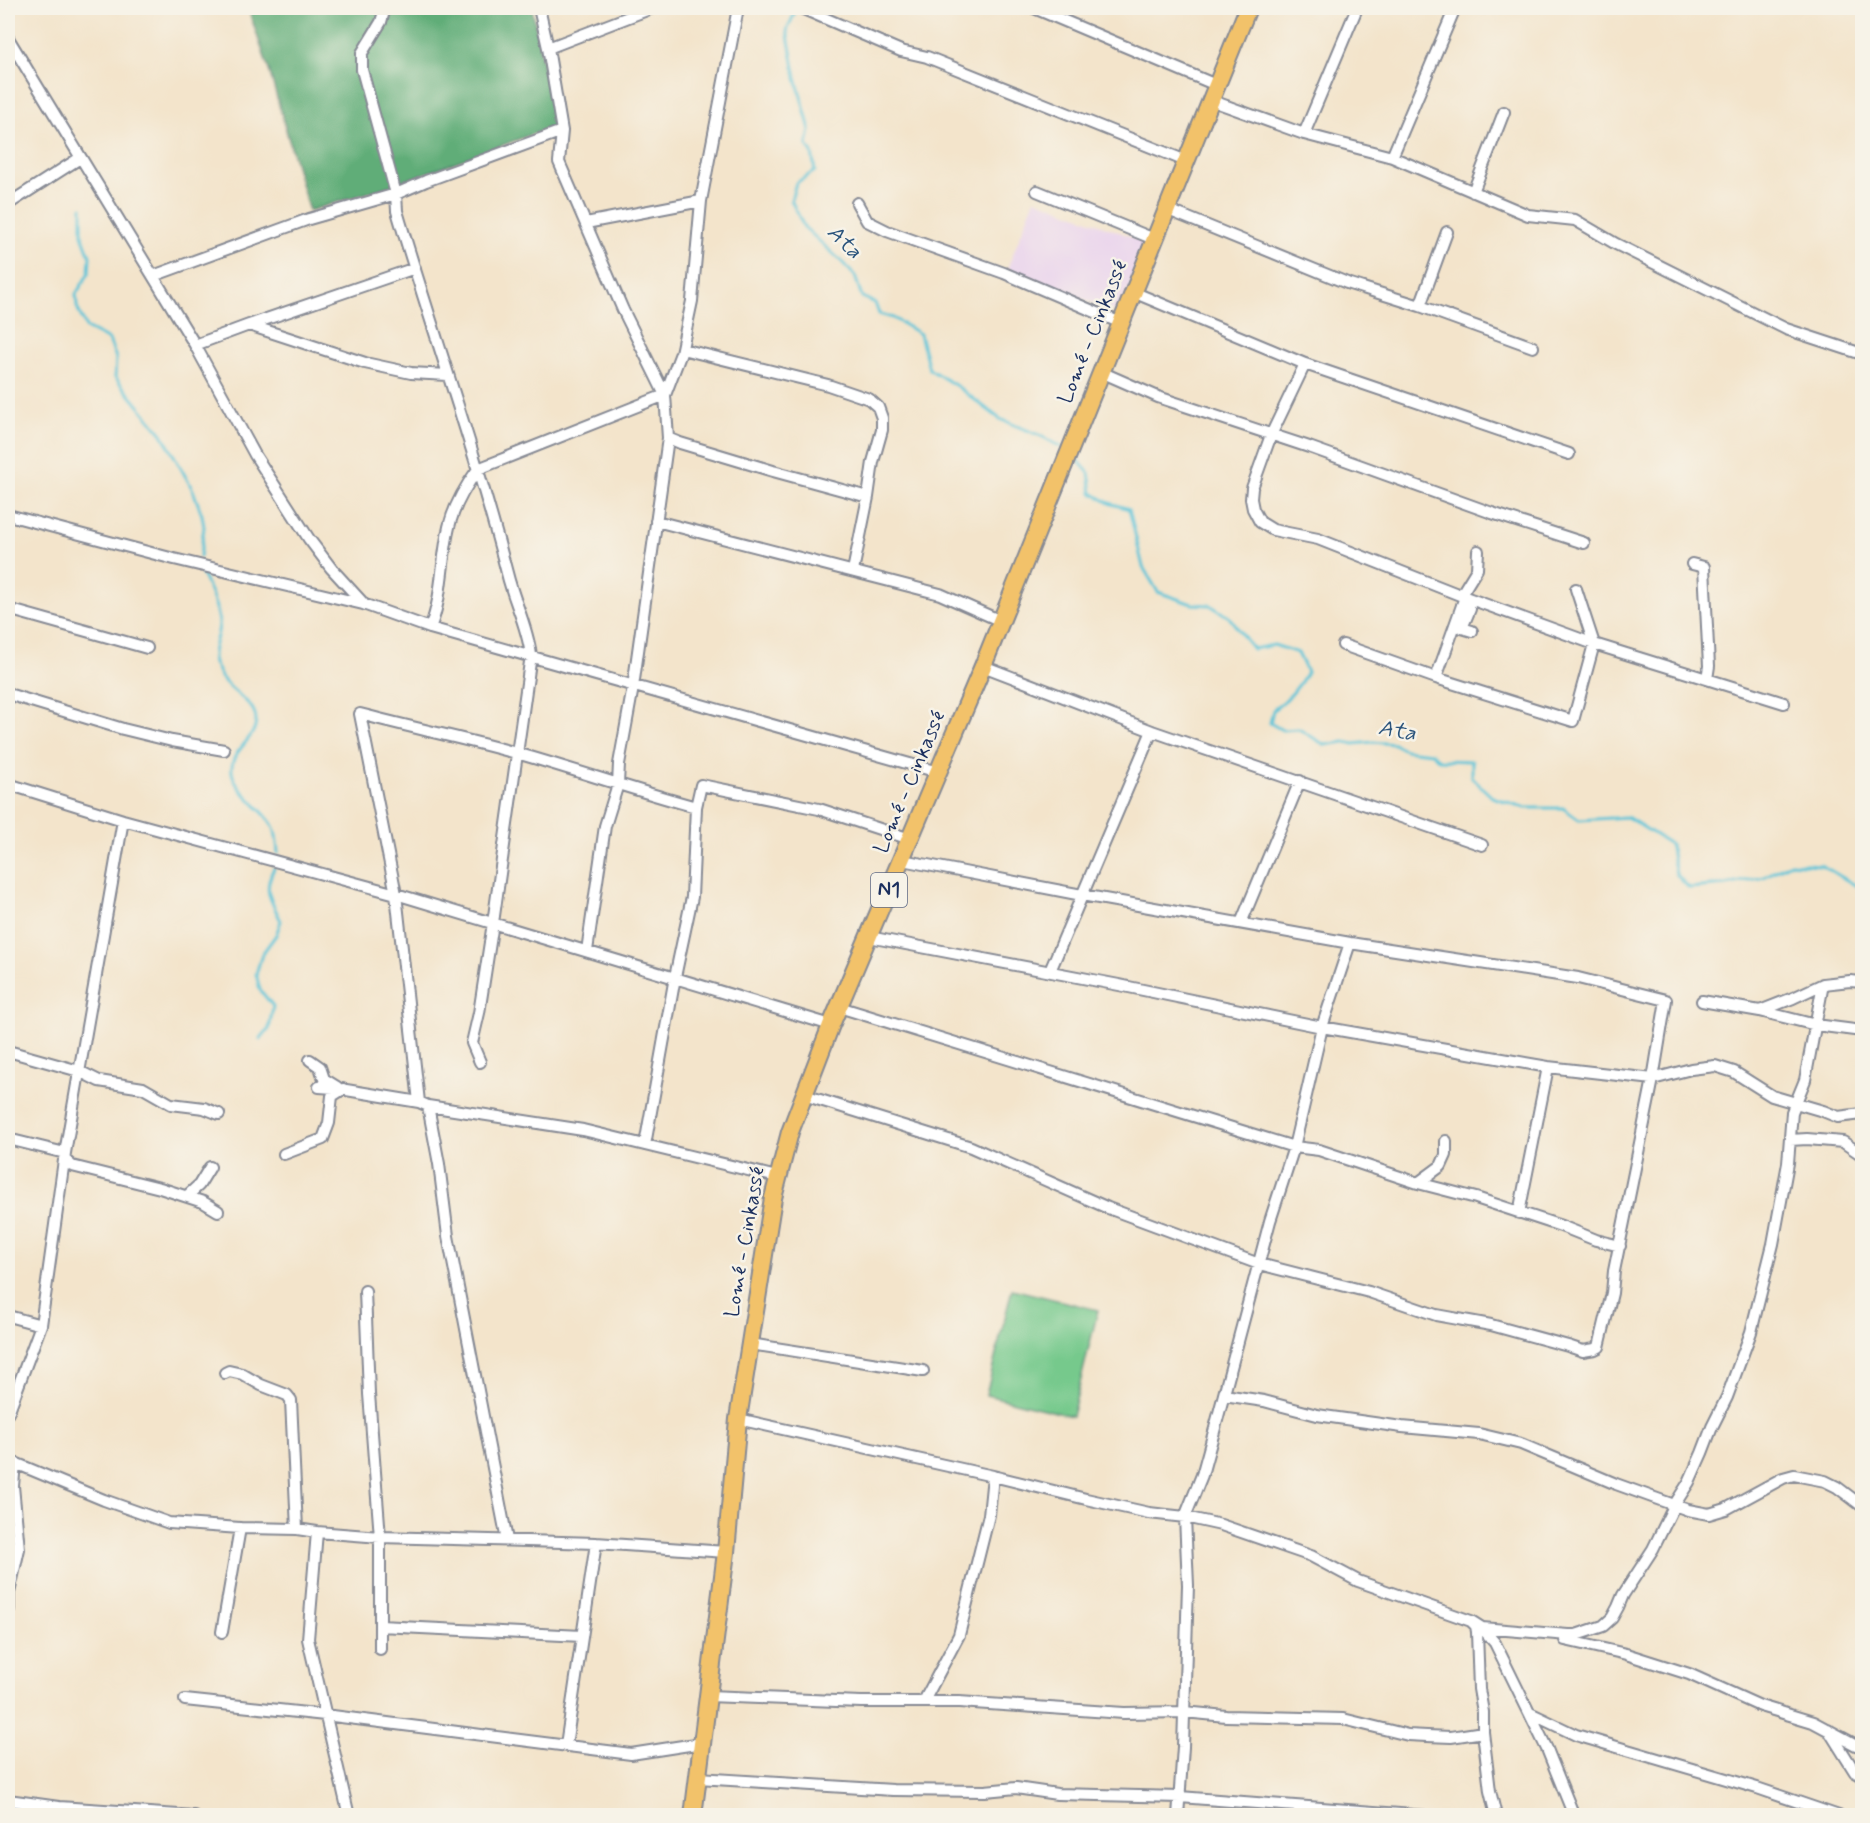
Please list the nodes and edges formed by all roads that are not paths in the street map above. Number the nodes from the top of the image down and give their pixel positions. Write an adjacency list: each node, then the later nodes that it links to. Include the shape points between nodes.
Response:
1 (385, 8): 21 (street, via 362,53 362,70)
2 (539, 8): 11 (street)
3 (652, 8): 11 (street)
4 (738, 8): 22 (street)
5 (802, 8): 18 (street, via 901,51 938,61)
6 (1034, 8): 12 (street)
7 (1248, 8): 12 (highway, Lomé - Cinkassé / N1)
8 (1357, 8): 15 (street)
9 (1455, 8): 16 (street)
10 (8, 38): 17 (street)
11 (548, 48): 14 (street)
12 (1213, 92): 15 (street); 18 (highway, Lomé - Cinkassé / N1)
13 (1504, 112): 20 (street)
14 (562, 131): 21 (street); 26 (street, via 559,162)
15 (1304, 134): 16 (street)
16 (1392, 157): 20 (street)
17 (81, 158): 24 (street); 30 (street)
18 (1186, 161): 25 (highway, Lomé - Cinkassé / N1)
19 (1037, 191): 28 (street)
20 (1473, 192): 38 (street, via 1527,215 1575,220 1786,329)
21 (396, 194): 29 (street, via 397,211); 30 (street, via 309,219)
22 (701, 201): 26 (street); 37 (street, via 692,302)
23 (857, 203): 33 (street, via 867,221 887,231 1004,273)
24 (8, 204)
25 (1166, 209): 28 (highway, Lomé - Cinkassé / N1); 32 (street, via 1347,283)
26 (586, 223): 42 (street)
27 (1447, 232): 32 (street)
28 (1154, 239): 31 (highway, Lomé - Cinkassé / N1)
29 (415, 268): 34 (street); 41 (street)
30 (153, 276): 35 (street)
31 (1133, 292): 33 (highway, Lomé - Cinkassé / N1); 39 (street)
32 (1420, 306): 36 (street)
33 (1121, 323): 40 (highway, Lomé - Cinkassé / N1)
34 (249, 325): 35 (street); 41 (street, via 365,363 411,373)
35 (195, 345): 56 (street, via 261,464 326,561)
36 (1533, 347)
37 (682, 349): 42 (street); 47 (street, via 870,399 878,407 882,430)
38 (1863, 354)
39 (1305, 364): 43 (street); 45 (street)
40 (1101, 372): 43 (street, via 1158,397); 58 (highway, Lomé - Cinkassé / N1)
41 (448, 375): 46 (street)
42 (665, 395): 44 (street); 46 (street)
43 (1271, 435): 50 (street); 55 (street, via 1252,488 1253,509 1260,522 1273,530 1318,539)
44 (668, 438): 47 (street); 49 (street)
45 (1569, 454)
46 (478, 469): 59 (street, via 463,490 449,526); 64 (street)
47 (868, 497): 53 (street)
48 (8, 515): 56 (street)
49 (656, 521): 53 (street); 68 (street)
50 (1584, 543)
51 (1478, 551): 55 (street, via 1477,569)
52 (1692, 564): 67 (street, via 1704,567)
53 (852, 570): 58 (street, via 940,594)
54 (1576, 589): 61 (street)
55 (1463, 599): 60 (street, via 1470,609 1462,628); 61 (street); 66 (street)
56 (363, 604): 59 (street)
57 (8, 609): 63 (street)
58 (1001, 621): 65 (highway, Lomé - Cinkassé / N1)
59 (430, 628): 64 (street)
60 (1472, 631)
61 (1594, 644): 66 (street, via 1573,721); 67 (street)
62 (1343, 645): 66 (street)
63 (147, 648)
64 (531, 655): 68 (street); 73 (street)
65 (983, 666): 71 (street); 74 (highway, Lomé - Cinkassé / N1)
66 (1436, 678)
67 (1707, 679): 70 (street)
68 (633, 687): 74 (street); 77 (street)
69 (8, 694): 72 (street, via 123,729)
70 (1784, 703)
71 (1152, 730): 75 (street); 84 (street)
72 (224, 750)
73 (517, 753): 77 (street); 83 (street, via 360,714); 86 (street)
74 (938, 772): 80 (highway, Lomé - Cinkassé / N1)
75 (1300, 781): 81 (street); 85 (street)
76 (8, 784): 79 (street)
77 (618, 784): 78 (street); 89 (street, via 605,825)
78 (696, 807): 80 (street, via 701,785 819,809); 91 (street, via 692,897)
79 (123, 820): 83 (street); 105 (street)
80 (910, 839): 82 (highway, Lomé - Cinkassé / N1)
81 (1482, 845)
82 (902, 860): 84 (street); 87 (highway, Lomé - Cinkassé / N1)
83 (396, 894): 86 (street); 111 (street)
84 (1082, 896): 85 (street); 90 (street)
85 (1241, 922): 88 (street)
86 (493, 923): 89 (street); 103 (street, via 472,1042)
87 (869, 936): 90 (street); 95 (highway, Lomé - Cinkassé / N1)
88 (1350, 943): 99 (street); 106 (street, via 1578,978 1666,1000)
89 (587, 951): 91 (street)
90 (1050, 971): 99 (street)
91 (675, 977): 97 (street); 117 (street)
92 (1863, 982): 93 (street)
93 (1823, 984): 96 (street); 98 (street)
94 (1702, 1001): 96 (street)
95 (839, 1007): 97 (highway, Lomé - Cinkassé / N1); 118 (street)
96 (1760, 1011): 98 (street)
97 (831, 1025): 109 (highway, Lomé - Cinkassé / N1)
98 (1816, 1025): 100 (street); 110 (street, via 1805,1080)
99 (1322, 1027): 104 (street); 118 (street)
100 (1863, 1031)
101 (8, 1051): 105 (street)
102 (310, 1060): 108 (street, via 320,1067 324,1079)
103 (480, 1062)
104 (1548, 1067): 106 (street); 127 (street)
105 (79, 1071): 112 (street, via 99,1082 143,1088 171,1104); 121 (street)
106 (1653, 1079): 110 (street, via 1715,1066 1734,1072 1772,1096); 128 (street)
107 (319, 1088): 108 (street)
108 (343, 1089): 111 (street); 119 (street, via 332,1096 323,1139)
109 (804, 1095): 123 (highway, Lomé - Cinkassé / N1); 129 (street, via 971,1147 1108,1208)
110 (1795, 1103): 113 (street, via 1838,1118); 115 (street)
111 (424, 1104): 117 (street); 148 (street, via 439,1164 448,1236)
112 (219, 1114)
113 (1863, 1114)
114 (8, 1139): 121 (street)
115 (1790, 1140): 120 (street, via 1843,1142); 141 (street, via 1773,1244 1751,1332 1727,1397)
116 (1446, 1141): 124 (street, via 1442,1166)
117 (645, 1145): 123 (street)
118 (1294, 1147): 124 (street, via 1319,1150); 129 (street)
119 (285, 1154)
120 (1863, 1155)
121 (64, 1156): 125 (street, via 72,1166); 132 (street)
122 (210, 1167): 125 (street)
123 (777, 1177): 133 (highway, Lomé - Cinkassé / N1)
124 (1418, 1183): 127 (street)
125 (187, 1196): 126 (street)
126 (218, 1211)
127 (1519, 1213): 128 (street)
128 (1620, 1246): 129 (street, via 1601,1341 1599,1347 1587,1351 1491,1325 1436,1315 1369,1292)
129 (1259, 1264): 136 (street)
130 (364, 1291): 147 (street)
131 (8, 1316): 132 (street)
132 (41, 1325): 137 (street)
133 (750, 1344): 134 (street); 138 (highway, Lomé - Cinkassé / N1)
134 (922, 1371)
135 (225, 1373): 145 (street, via 242,1374 291,1400)
136 (1224, 1395): 141 (street, via 1317,1414 1479,1434 1521,1444); 143 (street, via 1202,1475)
137 (8, 1413)
138 (738, 1419): 140 (street); 150 (highway, Lomé - Cinkassé / N1)
139 (11, 1462): 144 (street, via 169,1523); 151 (street, via 19,1549)
140 (993, 1476): 143 (street, via 1149,1513); 161 (street, via 989,1515 959,1635)
141 (1675, 1504): 142 (street, via 1701,1513 1717,1513 1783,1478 1801,1475 1831,1484); 156 (street, via 1653,1549 1608,1622 1576,1635)
142 (1863, 1506)
143 (1185, 1517): 152 (street, via 1221,1525 1311,1556 1358,1581); 162 (street, via 1188,1585)
144 (240, 1528): 145 (street); 155 (street)
145 (297, 1529): 146 (street)
146 (317, 1532): 147 (street); 164 (street, via 309,1639)
147 (380, 1537): 148 (street); 153 (street)
148 (507, 1540): 149 (street)
149 (596, 1543): 150 (street); 157 (street)
150 (726, 1552): 159 (highway, Lomé - Cinkassé / N1)
151 (9, 1609)
152 (1471, 1621): 154 (street); 166 (street, via 1477,1632)
153 (380, 1626): 157 (street); 158 (street)
154 (1482, 1628): 156 (street); 163 (street, via 1495,1642)
155 (222, 1632)
156 (1538, 1633): 165 (street, via 1658,1663 1760,1706 1796,1715)
157 (582, 1636): 168 (street)
158 (380, 1648)
159 (708, 1696): 161 (street); 167 (highway, Lomé - Cinkassé / N1)
160 (185, 1700): 164 (street)
161 (924, 1701): 162 (street, via 1124,1713)
162 (1184, 1712): 166 (street, via 1343,1719 1408,1735 1451,1737); 172 (street)
163 (1530, 1713): 181 (street); 182 (street, via 1576,1735)
164 (325, 1715): 168 (street); 176 (street)
165 (1828, 1729): 169 (street); 170 (street, via 1856,1772)
166 (1483, 1732): 180 (street)
167 (702, 1743): 168 (street, via 631,1754); 171 (highway, Lomé - Cinkassé / N1)
168 (566, 1745)
169 (1863, 1746)
170 (1863, 1776)
171 (698, 1778): 172 (street, via 892,1790 1016,1788 1057,1794); 177 (highway, Lomé - Cinkassé / N1)
172 (1180, 1797): 178 (street); 179 (street)
173 (8, 1800): 174 (street)
174 (171, 1814): 175 (street)
175 (194, 1815)
176 (349, 1815)
177 (693, 1815)
178 (1178, 1815)
179 (1426, 1815)
180 (1496, 1815)
181 (1574, 1815)
182 (1839, 1815)

